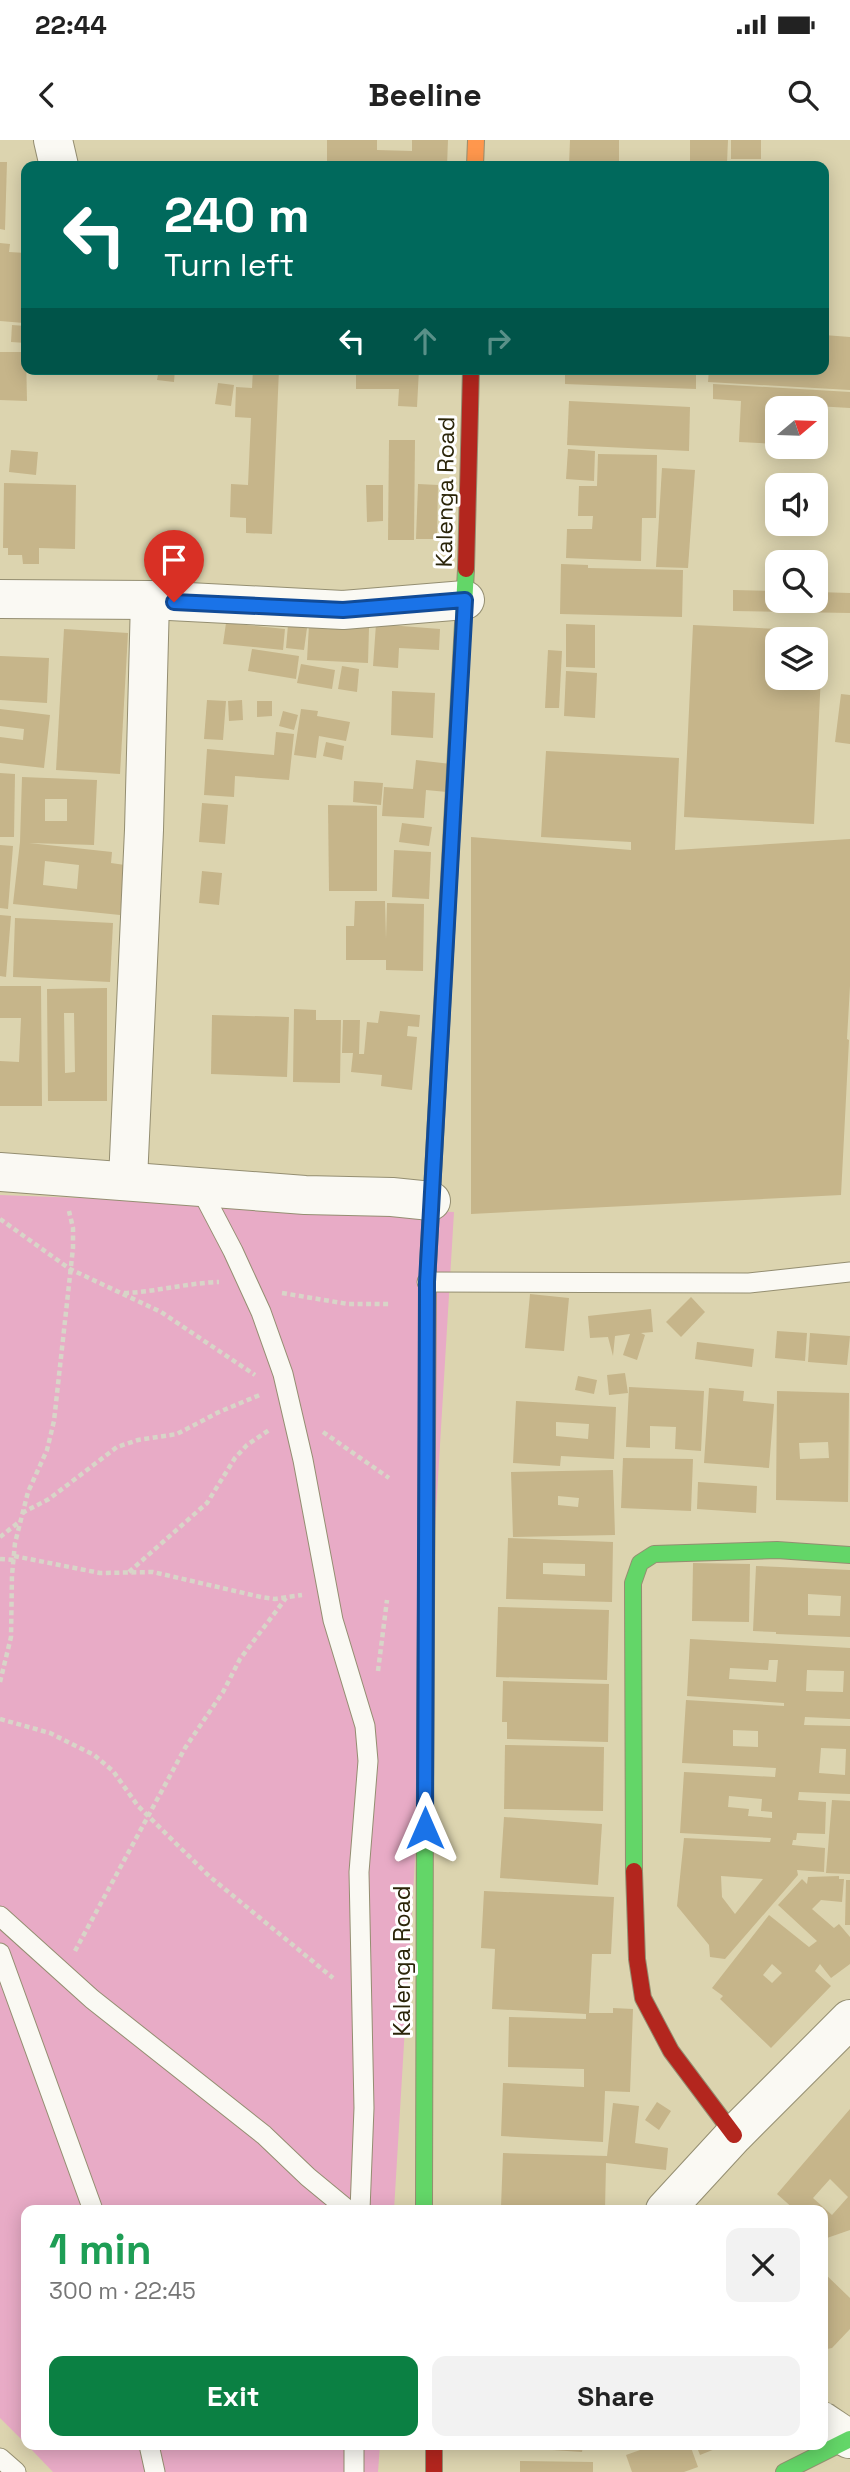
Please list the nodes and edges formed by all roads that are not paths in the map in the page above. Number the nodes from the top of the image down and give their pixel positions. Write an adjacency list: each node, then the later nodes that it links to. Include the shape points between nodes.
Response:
1 (53, 140): 3 (street)
2 (476, 140): 4 (main road)
3 (57, 161)
4 (475, 161)
5 (471, 375): 8 (main road, Kalenga Road)
6 (0, 599): 7 (street)
7 (150, 600): 8 (street, via 343,610); 10 (street)
8 (465, 600): 12 (main road, Kalenga Road)
9 (0, 1171): 10 (street)
10 (128, 1180): 11 (street)
11 (198, 1185): 12 (street); 22 (lane, via 248,1284 283,1374 285,1402 303,1460 333,1620 365,1726 368,1760 359,1872 364,2108)
12 (431, 1201): 14 (main road, Kalenga Road)
13 (850, 1272): 14 (lane, via 750,1283)
14 (427, 1282): 23 (main road, Kalenga Road)
15 (850, 1555): 19 (main road, via 764,1549 654,1554 640,1563 633,1583 632,1831 643,1997 671,2051)
16 (0, 1916): 21 (lane)
17 (0, 1953): 20 (lane)
18 (850, 2019): 19 (street)
19 (733, 2135): 24 (street)
20 (91, 2205)
21 (342, 2205)
22 (360, 2205)
23 (424, 2205)
24 (670, 2205)
25 (828, 2425): 26 (street)
26 (850, 2439): 33 (main road)
27 (150, 2450): 31 (lane)
28 (354, 2450): 32 (lane)
29 (0, 2458): 30 (lane)
30 (16, 2472)
31 (155, 2472)
32 (354, 2472)
33 (784, 2472)

